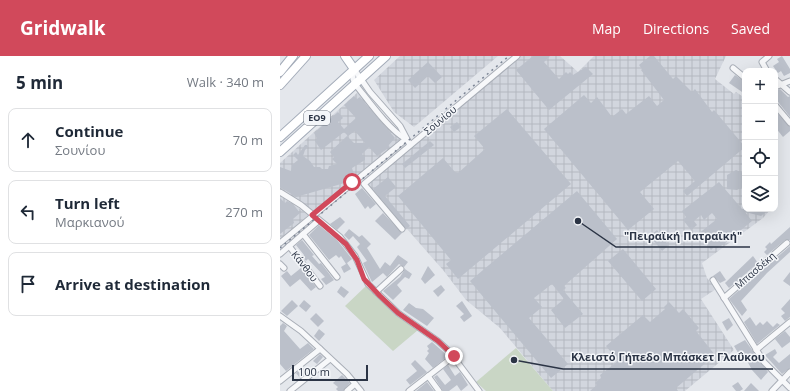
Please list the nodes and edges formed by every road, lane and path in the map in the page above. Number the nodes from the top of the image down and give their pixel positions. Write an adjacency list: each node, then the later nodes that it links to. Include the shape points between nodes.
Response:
1 (293, 56): 11 (main road)
2 (306, 56): 18 (main road)
3 (345, 56): 10 (main road)
4 (369, 56): 10 (main road, ΕΟ9)
5 (386, 56): 13 (main road, ΕΟ9)
6 (516, 56): 27 (street, Σουνίου)
7 (769, 56): 9 (street, via 762,62)
8 (733, 68): 12 (street)
9 (765, 68)
10 (354, 69): 13 (street); 16 (street, via 352,74); 25 (main road, ΕΟ9)
11 (280, 72)
12 (742, 76)
13 (361, 78): 16 (main road, ΕΟ9); 22 (street)
14 (790, 81): 17 (street)
15 (778, 82): 17 (street)
16 (355, 84): 23 (street); 28 (main road, ΕΟ9)
17 (781, 84): 19 (street); 20 (street)
18 (280, 85)
19 (778, 86)
20 (790, 92)
21 (778, 109): 24 (street)
22 (388, 113): 23 (street); 26 (street, via 400,126)
23 (383, 117): 26 (street)
24 (790, 123)
25 (280, 136)
26 (406, 139): 27 (street); 30 (street)
27 (410, 145): 32 (street, Σουνίου, via 364,184)
28 (280, 152)
29 (280, 192): 30 (street)
30 (312, 215): 31 (street); 34 (street)
31 (318, 221): 33 (street); 42 (street, via 340,237 352,252 364,279)
32 (402, 229)
33 (303, 234): 36 (street); 39 (street)
34 (280, 243)
35 (787, 243): 43 (street, Μπασδέκη)
36 (289, 246): 37 (street); 41 (street, Κάνθου)
37 (280, 254)
38 (401, 269): 42 (street)
39 (337, 278)
40 (713, 280): 43 (street)
41 (320, 286)
42 (376, 292): 48 (street, via 398,313 438,341)
43 (724, 298): 47 (street)
44 (280, 316): 46 (street, via 296,326)
45 (790, 322): 47 (street)
46 (320, 349): 49 (street); 53 (street)
47 (756, 350): 52 (street, via 766,366)
48 (454, 356): 51 (street); 61 (street)
49 (330, 359): 54 (street); 56 (street)
50 (790, 372): 52 (street)
51 (428, 376): 59 (street); 60 (street)
52 (781, 380): 55 (street); 62 (street)
53 (280, 381)
54 (355, 384): 57 (street); 58 (street)
55 (790, 388)
56 (290, 391)
57 (347, 391)
58 (361, 391)
59 (409, 391)
60 (439, 391)
61 (479, 391)
62 (772, 391)

